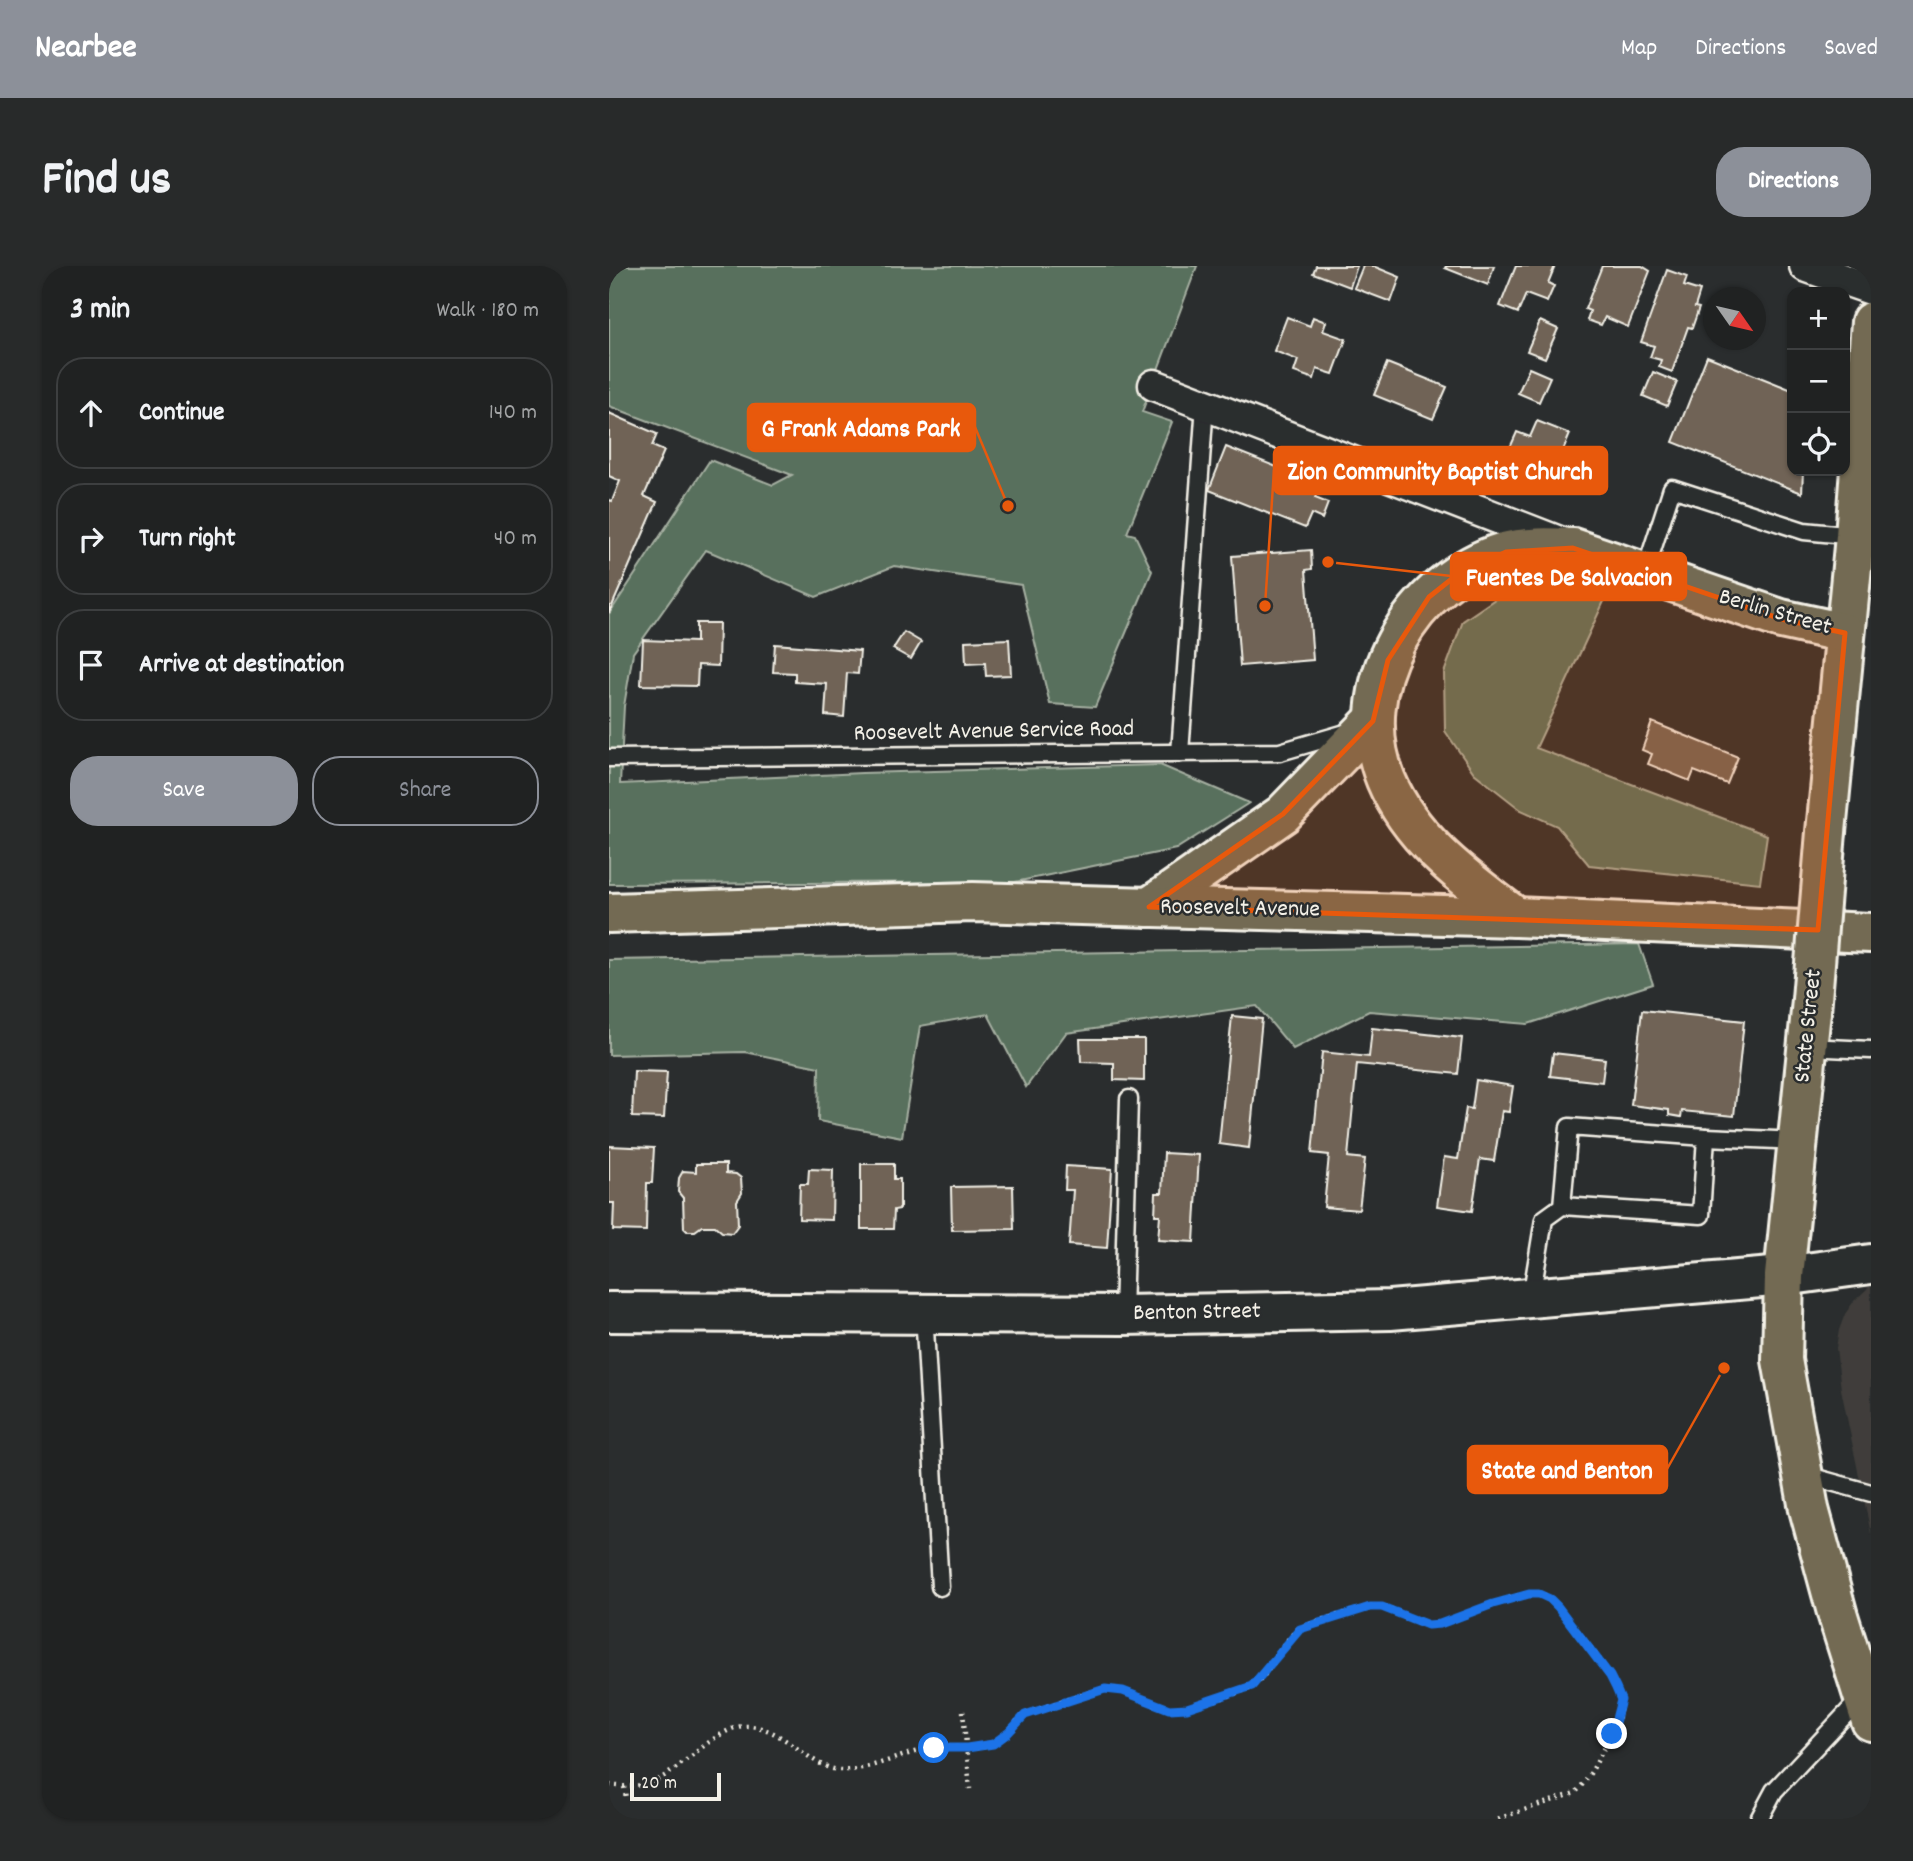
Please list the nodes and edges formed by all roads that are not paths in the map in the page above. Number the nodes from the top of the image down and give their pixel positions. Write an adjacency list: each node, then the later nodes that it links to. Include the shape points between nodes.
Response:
1 (1805, 266): 2 (street)
2 (1871, 289)
3 (1871, 322): 6 (main road, State Street)
4 (1154, 385): 5 (street, Berlin Street)
5 (1205, 404): 7 (street, Berlin Street); 11 (lane)
6 (1855, 536): 8 (lane, via 1804,531 1672,488); 9 (main road, State Street)
7 (1573, 548): 8 (main road, Berlin Street); 10 (main road, via 1506,552 1474,564 1443,584 1398,639 1378,682)
8 (1645, 572): 9 (main road, Berlin Street, via 1781,619)
9 (1845, 633): 17 (main road, State Street, bridge)
10 (1373, 721): 11 (lane, Roosevelt Avenue Service Road, via 1340,736 1280,752); 13 (main road, via 1283,814); 15 (main road, via 1386,780 1411,822 1457,872)
11 (1180, 753): 12 (lane, Roosevelt Avenue Service Road)
12 (609, 758)
13 (1149, 907): 14 (main road, Roosevelt Avenue, via 973,902); 15 (main road, Roosevelt Avenue)
14 (609, 914)
15 (1516, 917): 16 (main road, Roosevelt Avenue)
16 (1871, 933)
17 (1809, 1029): 18 (lane); 21 (main road, State Street)
18 (1871, 1049)
19 (1129, 1099): 28 (lane)
20 (1706, 1137): 21 (lane); 22 (lane, via 1701,1214); 22 (lane, via 1569,1127)
21 (1797, 1141): 24 (main road, State Street)
22 (1562, 1206): 25 (lane, via 1544,1219)
23 (1871, 1264): 24 (main road, Benton Street)
24 (1784, 1276): 25 (main road, Benton Street); 29 (main road, State Street, via 1782,1360)
25 (1531, 1298): 28 (main road, Benton Street, via 1390,1310)
26 (609, 1312): 27 (main road, Benton Street)
27 (924, 1312): 28 (main road, Benton Street); 31 (lane)
28 (1123, 1315)
29 (1802, 1474): 30 (lane); 32 (main road, State Street, via 1818,1545)
30 (1871, 1493)
31 (940, 1587)
32 (1867, 1709): 33 (lane, via 1774,1791)
33 (1759, 1819)

